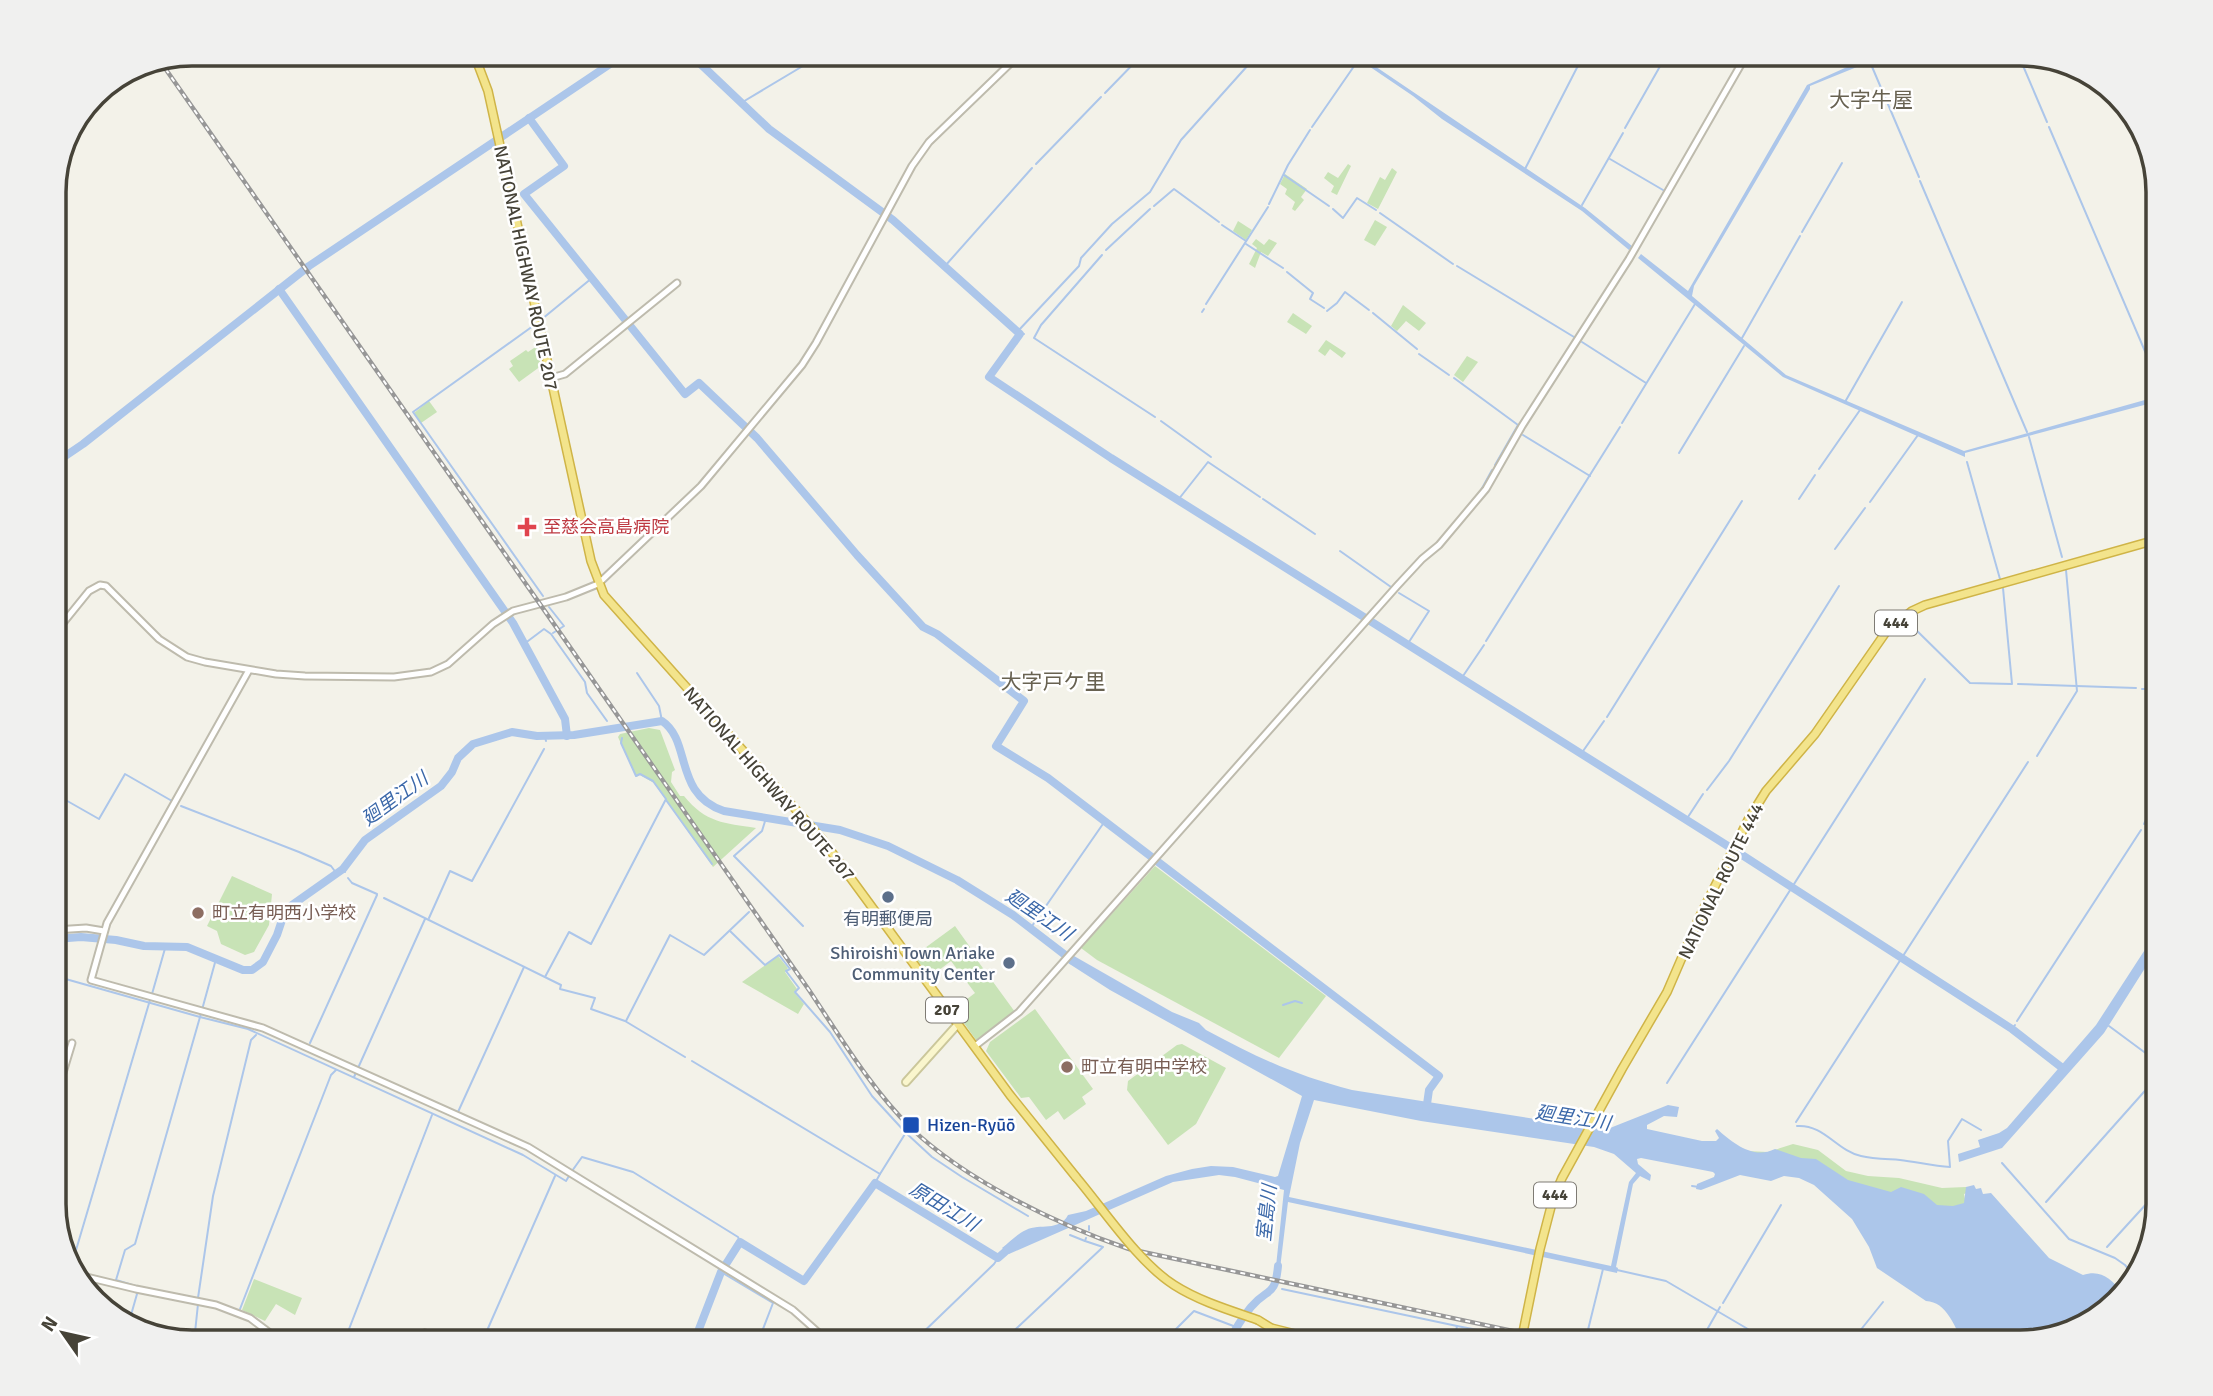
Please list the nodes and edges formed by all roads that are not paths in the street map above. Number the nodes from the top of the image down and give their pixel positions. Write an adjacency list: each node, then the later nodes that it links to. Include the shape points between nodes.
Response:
1 (1740, 66): 14 (street, via 1629,259 1486,489 1019,1012)
2 (479, 67): 5 (highway, NATIONAL HIGHWAY ROUTE 207 / 207)
3 (1007, 67): 7 (street, via 929,142 912,166 802,365 694,493)
4 (677, 284): 5 (street, via 565,374)
5 (551, 378): 7 (highway, NATIONAL HIGHWAY ROUTE 207 / 207)
6 (2146, 543): 22 (highway, NATIONAL ROUTE 444 / 444, via 1924,605 1886,632 1815,734 1757,803 1667,992 1553,1199)
7 (598, 584): 9 (street, via 513,611 448,664 431,672 347,677); 12 (highway, NATIONAL HIGHWAY ROUTE 207 / 207, via 822,839)
8 (67, 618): 9 (street, via 89,591 106,586 172,649)
9 (249, 670): 11 (street)
10 (67, 930): 11 (street)
11 (103, 932): 20 (street, via 91,980 263,1028 528,1147 793,1310)
12 (958, 1024): 14 (highway, NATIONAL HIGHWAY ROUTE 207 / 207); 16 (main road)
13 (72, 1043): 15 (street)
14 (975, 1046): 18 (highway, NATIONAL HIGHWAY ROUTE 207 / 207, bridge, via 1021,1110 1139,1253 1172,1284)
15 (67, 1059)
16 (906, 1082)
17 (92, 1278): 19 (street, via 216,1305 250,1318)
18 (1271, 1328): 21 (highway, NATIONAL HIGHWAY ROUTE 207 / 207)
19 (266, 1330)
20 (816, 1330)
21 (1279, 1330)
22 (1523, 1330)

